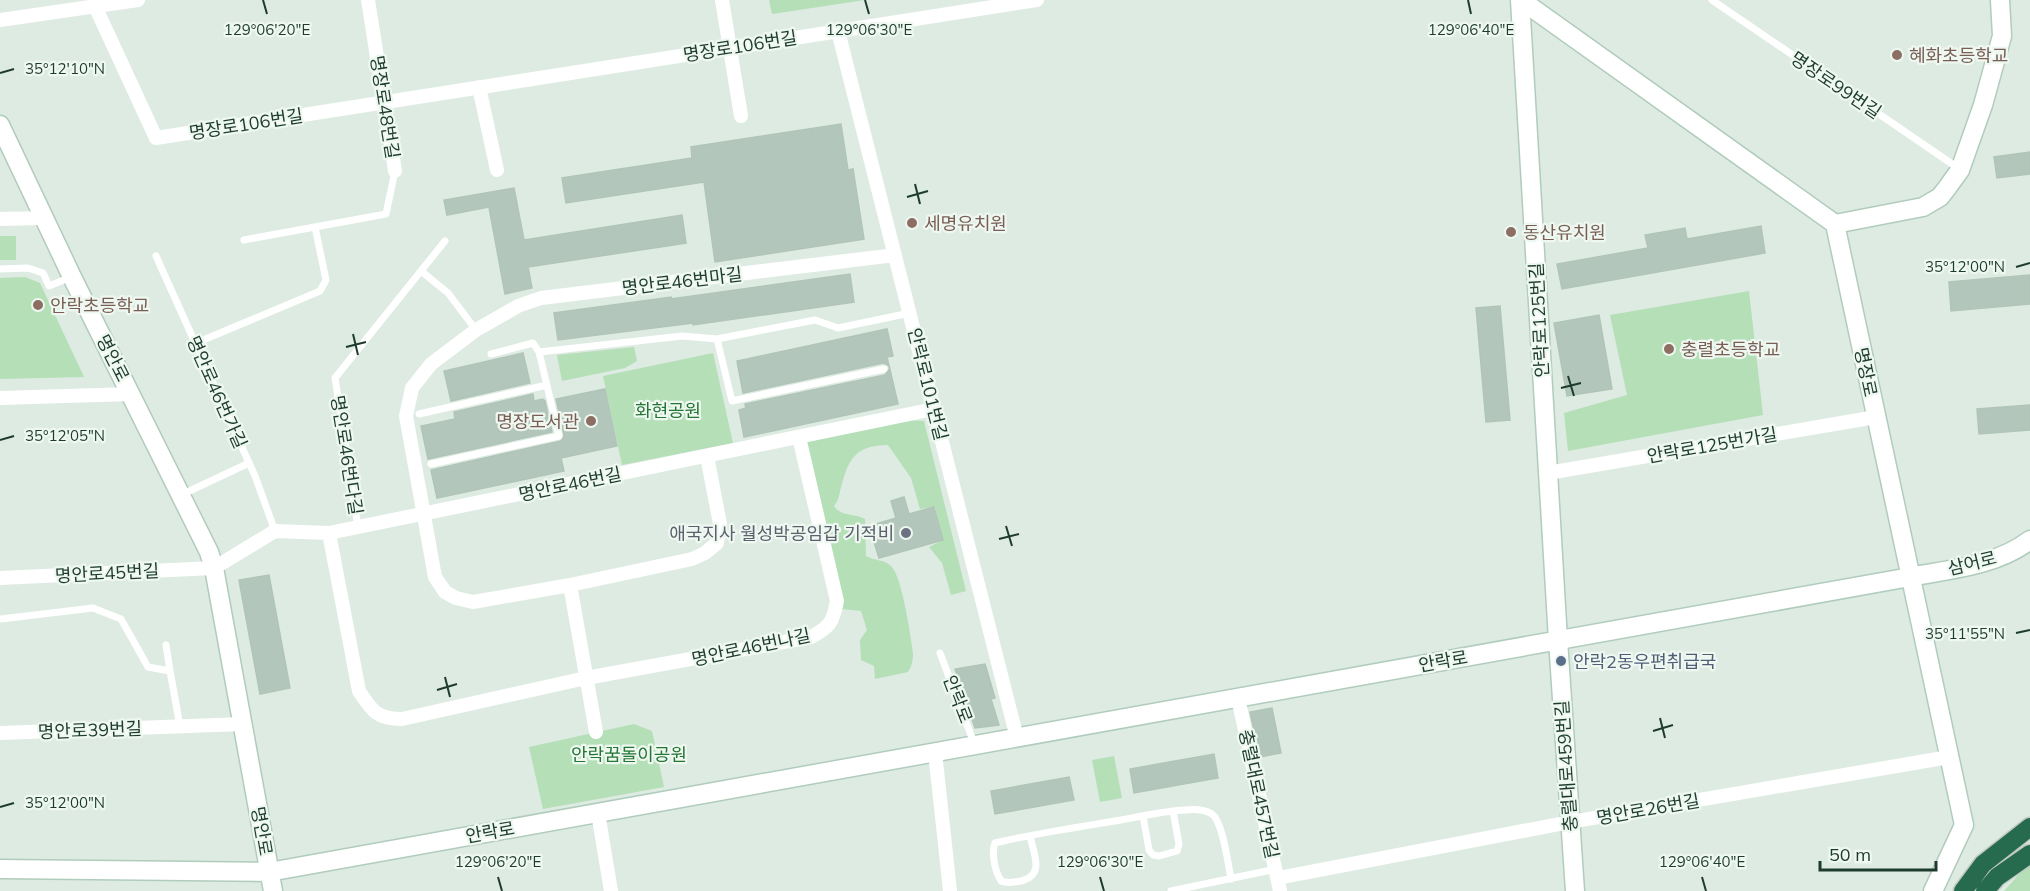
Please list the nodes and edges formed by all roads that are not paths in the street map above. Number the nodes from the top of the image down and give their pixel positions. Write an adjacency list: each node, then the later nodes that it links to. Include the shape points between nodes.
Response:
1 (138, 0): 9 (street)
2 (368, 0): 14 (street, 명장로48번길)
3 (722, 0): 12 (street)
4 (1037, 0): 8 (street, 명장로106번길)
5 (1520, 0): 22 (main road); 48 (main road, 안락로125번길)
6 (1712, 0): 18 (lane, 명장로99번길)
7 (2000, 0): 18 (main road, via 2002,36)
8 (1004, 3): 11 (street, 명장로106번길)
9 (95, 6): 10 (street); 14 (street, 명장로106번길, via 156,138)
10 (0, 20)
11 (838, 31): 12 (street, 명장로106번길); 26 (street, 안락로101번길)
12 (730, 48): 13 (street, 명장로106번길); 15 (street)
13 (479, 87): 14 (street, 명장로106번길); 17 (street)
14 (384, 102): 19 (street, 명장로48번길)
15 (741, 116)
16 (0, 124): 21 (main road, 명안로)
17 (497, 170)
18 (1960, 170): 22 (main road, via 1944,192 1923,207)
19 (395, 171): 23 (lane, 명장로48번길, via 386,214)
20 (0, 219): 21 (street)
21 (44, 219): 30 (main road, 명안로)
22 (1835, 224): 43 (main road, 명장로)
23 (315, 227): 24 (lane, 명장로48번길); 34 (lane, via 326,279 320,291)
24 (244, 240)
25 (445, 241): 29 (lane, 명안로46번다길)
26 (895, 255): 31 (street, 안락로101번길); 32 (street, 명안로46번마길, via 541,298)
27 (156, 256): 34 (lane, 명안로46번가길)
28 (0, 269): 30 (lane, via 28,268 43,273 49,286)
29 (421, 271): 32 (lane, via 448,293); 51 (lane, 명안로46번다길, via 335,378)
30 (72, 277): 39 (main road, 명안로)
31 (910, 313): 33 (lane, via 838,328 815,320); 41 (street, 안락로101번길)
32 (476, 330): 50 (street, 명안로46번마길, via 431,364 412,388 406,416)
33 (717, 339): 35 (lane, via 682,336); 37 (lane, via 732,401)
34 (196, 343): 46 (lane, 명안로46번가길)
35 (539, 352): 36 (lane, via 533,343); 38 (lane)
36 (491, 354)
37 (884, 369)
38 (547, 385): 42 (lane); 47 (lane, via 559,436)
39 (132, 394): 40 (street); 49 (main road, 명안로)
40 (0, 398)
41 (934, 409): 44 (street, 명안로46번길); 70 (street, 안락로101번길)
42 (419, 414)
43 (1876, 417): 48 (street, 안락로125번가길); 56 (main road, 명장로)
44 (799, 437): 45 (street, 명안로46번길); 64 (street, 명안로46번나길, via 837,601 834,618 825,629 811,638)
45 (707, 456): 50 (street, 명안로46번길); 58 (street, 명안로46번마길, via 720,524 717,543 692,559)
46 (249, 463): 49 (lane); 52 (lane, 명안로46번가길)
47 (431, 464)
48 (1548, 473): 60 (main road, 안락로125번길)
49 (181, 495): 55 (main road, 명안로)
50 (424, 513): 51 (street, 명안로46번길); 58 (street, 명안로46번마길, via 435,577 445,592 456,598 473,602)
51 (358, 527): 53 (street, 명안로46번길)
52 (275, 531): 53 (street, 명안로46번길); 55 (street)
53 (329, 533): 64 (street, 명안로46번나길, via 359,691 372,711 402,719)
54 (2030, 540): 56 (main road, 삼어로, via 1993,560)
55 (214, 568): 57 (street, 명안로45번길); 66 (main road, 명안로)
56 (1910, 577): 60 (main road, 안락로); 73 (main road, 명장로)
57 (0, 578)
58 (570, 585): 64 (street)
59 (1, 619): 63 (lane, via 93,608 121,620 148,667)
60 (1558, 640): 65 (main road, 안락로); 77 (main road, 충렬대로459번길)
61 (166, 645): 63 (lane)
62 (940, 653): 71 (lane, 안락로)
63 (170, 671): 67 (lane)
64 (586, 678): 68 (street)
65 (1238, 698): 70 (main road, 안락로); 84 (street, 충렬대로457번길)
66 (243, 724): 67 (street, 명안로39번길); 82 (main road, 명안로)
67 (180, 726): 69 (street, 명안로39번길)
68 (596, 732)
69 (0, 733)
70 (1017, 738): 71 (main road, 안락로)
71 (975, 745): 72 (main road, 안락로)
72 (934, 752): 75 (main road, 안락로); 87 (street)
73 (1949, 757): 77 (street, 명안로26번길); 90 (main road, 명장로, via 1964,825)
74 (1173, 812): 76 (lane); 76 (lane, via 1178,851 1159,856 1149,850); 83 (lane, via 1201,810 1218,820)
75 (598, 813): 82 (main road, 안락로); 86 (street)
76 (1143, 816): 79 (lane)
77 (1570, 822): 84 (street, 명안로26번길); 89 (main road, 충렬대로459번길)
78 (2030, 827): 91 (highway, via 1983,864)
79 (1030, 836): 79 (lane, via 995,843 992,849 1001,881 1007,883 1034,875 1037,869)
80 (2030, 854): 92 (highway, via 1997,877)
81 (0, 869): 82 (main road, 안락로)
82 (269, 872): 85 (main road, 명안로)
83 (1231, 879): 84 (lane); 88 (lane)
84 (1278, 879)
85 (273, 891)
86 (612, 891)
87 (950, 891)
88 (1171, 891)
89 (1575, 891)
90 (1933, 891)
91 (1963, 891)
92 (1985, 891)

